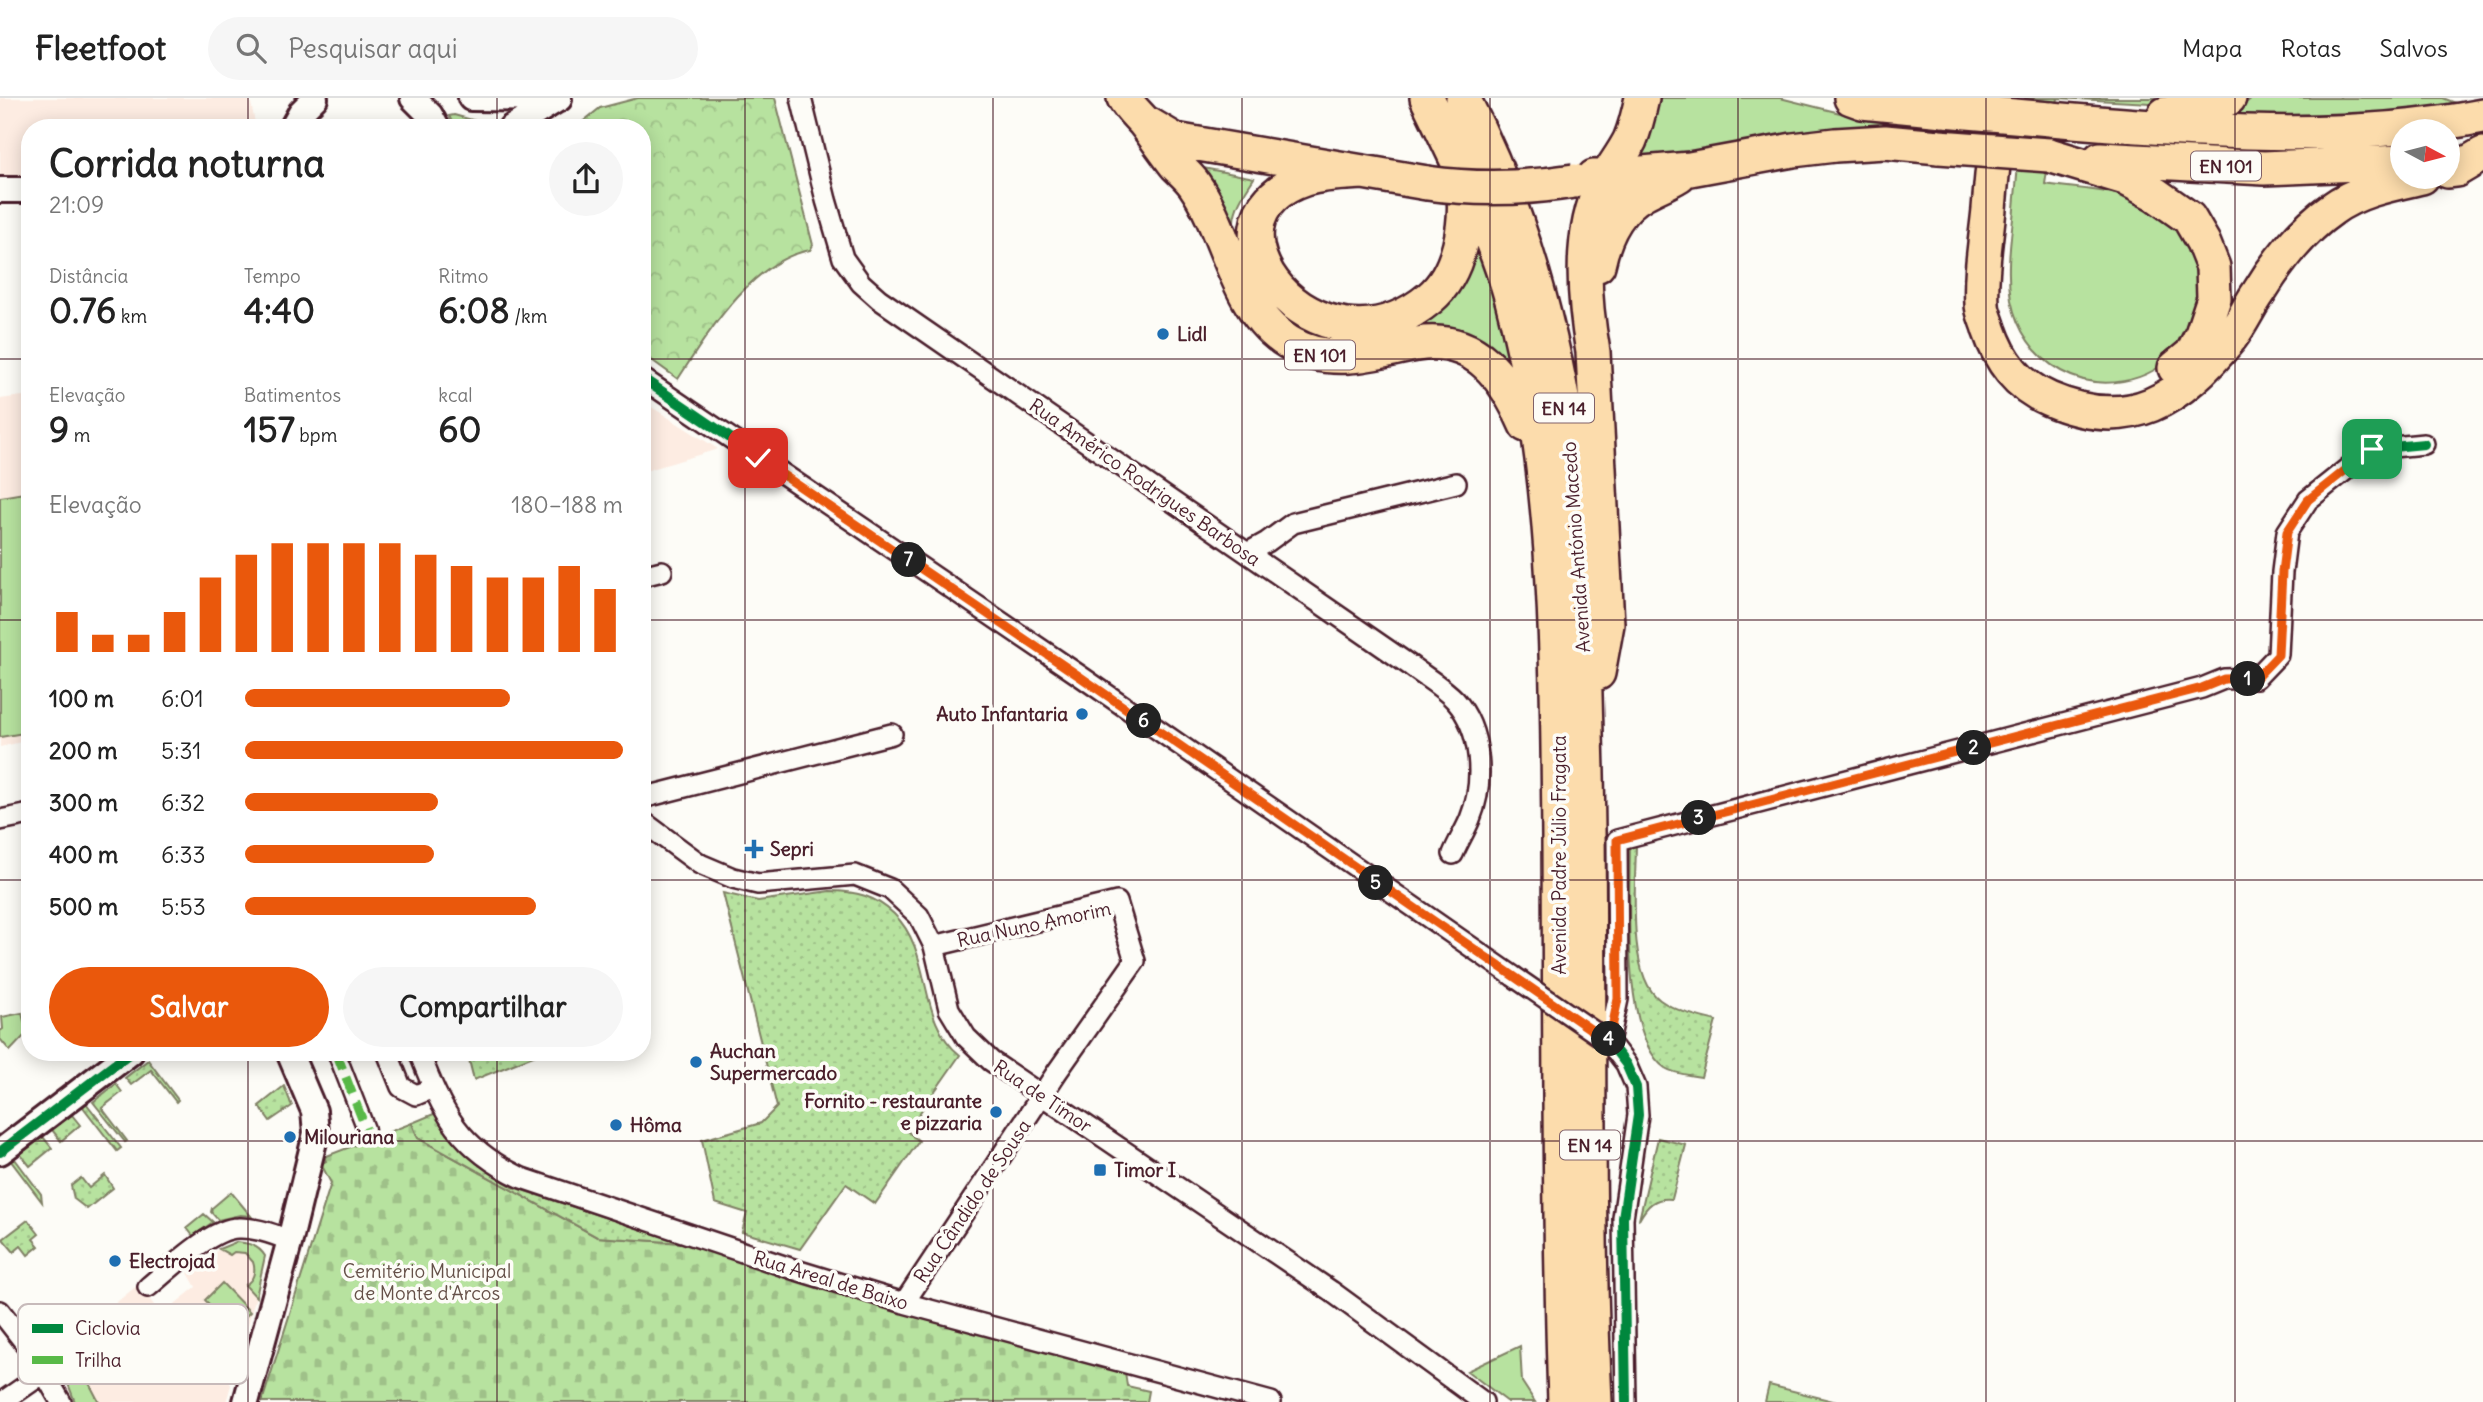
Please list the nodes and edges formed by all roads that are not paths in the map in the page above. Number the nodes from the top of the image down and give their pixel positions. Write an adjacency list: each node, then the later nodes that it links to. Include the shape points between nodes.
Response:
1 (413, 98): 14 (street)
2 (471, 98): 3 (street)
3 (557, 98): 15 (street)
4 (801, 98): 34 (street, Rua Américo Rodrigues Barbosa, via 843,258 860,283)
5 (1427, 98): 24 (highway, Avenida António Macedo / EN 14)
6 (1463, 98): 37 (highway, Avenida António Macedo / EN 14, via 1518,226 1551,340 1569,434 1579,532)
7 (1642, 98): 25 (highway, via 1630,140)
8 (1851, 98): 16 (highway, EN 101, bridge)
9 (2000, 98): 26 (highway, via 1982,307 2008,370 2035,393 2094,413 2123,413 2173,395 2232,335 2300,238 2357,194)
10 (2014, 98): 18 (highway, via 1997,265 2000,304 2023,359 2046,377 2097,395 2122,393 2162,379 2192,354 2214,298 2213,267 2203,242 2189,218 2155,194 2125,178)
11 (2229, 98): 16 (highway)
12 (1133, 109): 23 (highway, via 1175,139); 32 (highway, EN 101, via 1194,184 1245,293 1276,333 1291,345 1323,356 1364,356 1418,344 1457,345 1493,368 1512,394)
13 (2483, 116): 16 (highway, EN 101, via 2379,131 2268,134)
14 (432, 119)
15 (525, 119)
16 (2136, 126)
17 (2483, 154): 19 (highway); 21 (highway)
18 (2049, 155): 20 (highway, EN 101, via 2264,168); 22 (highway, EN 101, bridge, via 1885,142 1782,152)
19 (2460, 156)
20 (2390, 163)
21 (2460, 168)
22 (1690, 169): 25 (highway); 29 (highway, EN 101, via 1643,193 1603,240)
23 (1363, 172): 24 (highway, via 1323,175 1286,188 1262,214 1256,233 1261,263 1282,293 1301,309 1343,325 1396,320 1435,294 1457,257 1461,239); 25 (highway, bridge, via 1484,189 1535,187)
24 (1461, 172): 32 (highway, Avenida António Macedo / EN 14, via 1511,298)
25 (1609, 174): 29 (highway, via 1587,237 1587,318)
26 (2390, 185)
27 (0, 190): 28 (street)
28 (21, 190)
29 (1593, 352): 37 (highway, EN 101, via 1607,624)
30 (651, 384): 47 (street, bridge)
31 (2424, 444): 48 (street, via 2372,449 2308,500 2287,532 2278,655 2256,678 2224,679 1617,840 1618,999)
32 (1546, 476): 47 (highway, Avenida Padre Júlio Fragata / EN 14, via 1558,677)
33 (1456, 483): 34 (street, via 1293,523)
34 (1247, 553): 43 (street, Rua Américo Rodrigues Barbosa, via 1454,699 1470,723 1479,760 1471,817)
35 (662, 571): 36 (street)
36 (651, 574)
37 (1587, 733): 44 (highway, Avenida António Macedo / EN 14)
38 (892, 734): 39 (street)
39 (651, 797)
40 (21, 816): 41 (street)
41 (0, 820)
42 (651, 828): 45 (street, Rua de Timor, via 700,864 733,878 758,884 855,875 890,888 919,916)
43 (1453, 854)
44 (1589, 887): 71 (highway, Avenida Padre Júlio Fragata / EN 14)
45 (934, 946): 46 (street, Rua Nuno Amorim, via 1116,902); 55 (street, Rua de Timor, via 949,1009 966,1037 991,1061)
46 (1135, 961): 55 (street, Rua Cândido de Sousa)
47 (1560, 1008): 48 (street, bridge); 70 (highway, Avenida Padre Júlio Fragata / EN 14)
48 (1609, 1042): 72 (street, via 1636,1087 1638,1115 1623,1218)
49 (119, 1061): 57 (street)
50 (293, 1061): 58 (street, via 316,1127)
51 (340, 1061): 56 (street)
52 (391, 1061): 54 (street, via 401,1087 416,1094)
53 (422, 1061): 54 (street, Rua Areal de Baixo)
54 (433, 1088): 60 (street, Rua Areal de Baixo, via 463,1138 495,1166)
55 (1043, 1097): 60 (street, Rua Cândido de Sousa); 69 (street, Rua de Timor, via 1346,1301)
56 (366, 1129)
57 (0, 1153)
58 (290, 1240): 59 (street, via 254,1229 228,1229); 65 (street)
59 (148, 1287)
60 (904, 1303): 68 (street, Rua Areal de Baixo)
61 (0, 1311): 62 (street)
62 (18, 1336)
63 (28, 1384): 66 (street)
64 (50, 1384): 67 (street)
65 (247, 1400)
66 (2, 1402)
67 (61, 1402)
68 (1271, 1402)
69 (1483, 1402)
70 (1566, 1402)
71 (1595, 1402)
72 (1626, 1402)

